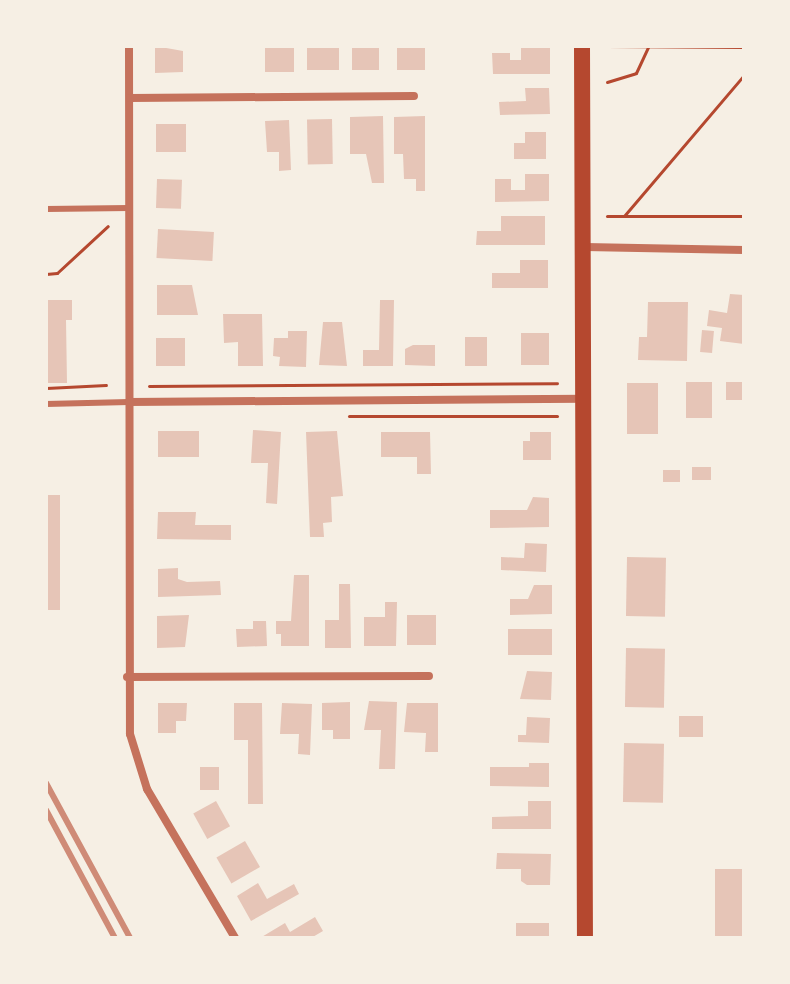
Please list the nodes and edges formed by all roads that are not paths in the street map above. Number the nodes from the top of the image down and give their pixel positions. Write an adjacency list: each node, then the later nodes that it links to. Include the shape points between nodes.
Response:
1 (129, 46): 4 (street)
2 (582, 46): 7 (main road)
3 (414, 96): 4 (street)
4 (130, 98): 5 (street)
5 (129, 208): 6 (lane); 10 (street)
6 (46, 209)
7 (585, 247): 8 (street); 9 (main road)
8 (744, 250)
9 (585, 399): 10 (street); 15 (main road)
10 (129, 402): 11 (lane); 13 (street)
11 (46, 404)
12 (429, 676): 13 (street)
13 (127, 677): 14 (street, via 138,767)
14 (235, 938)
15 (585, 938)

